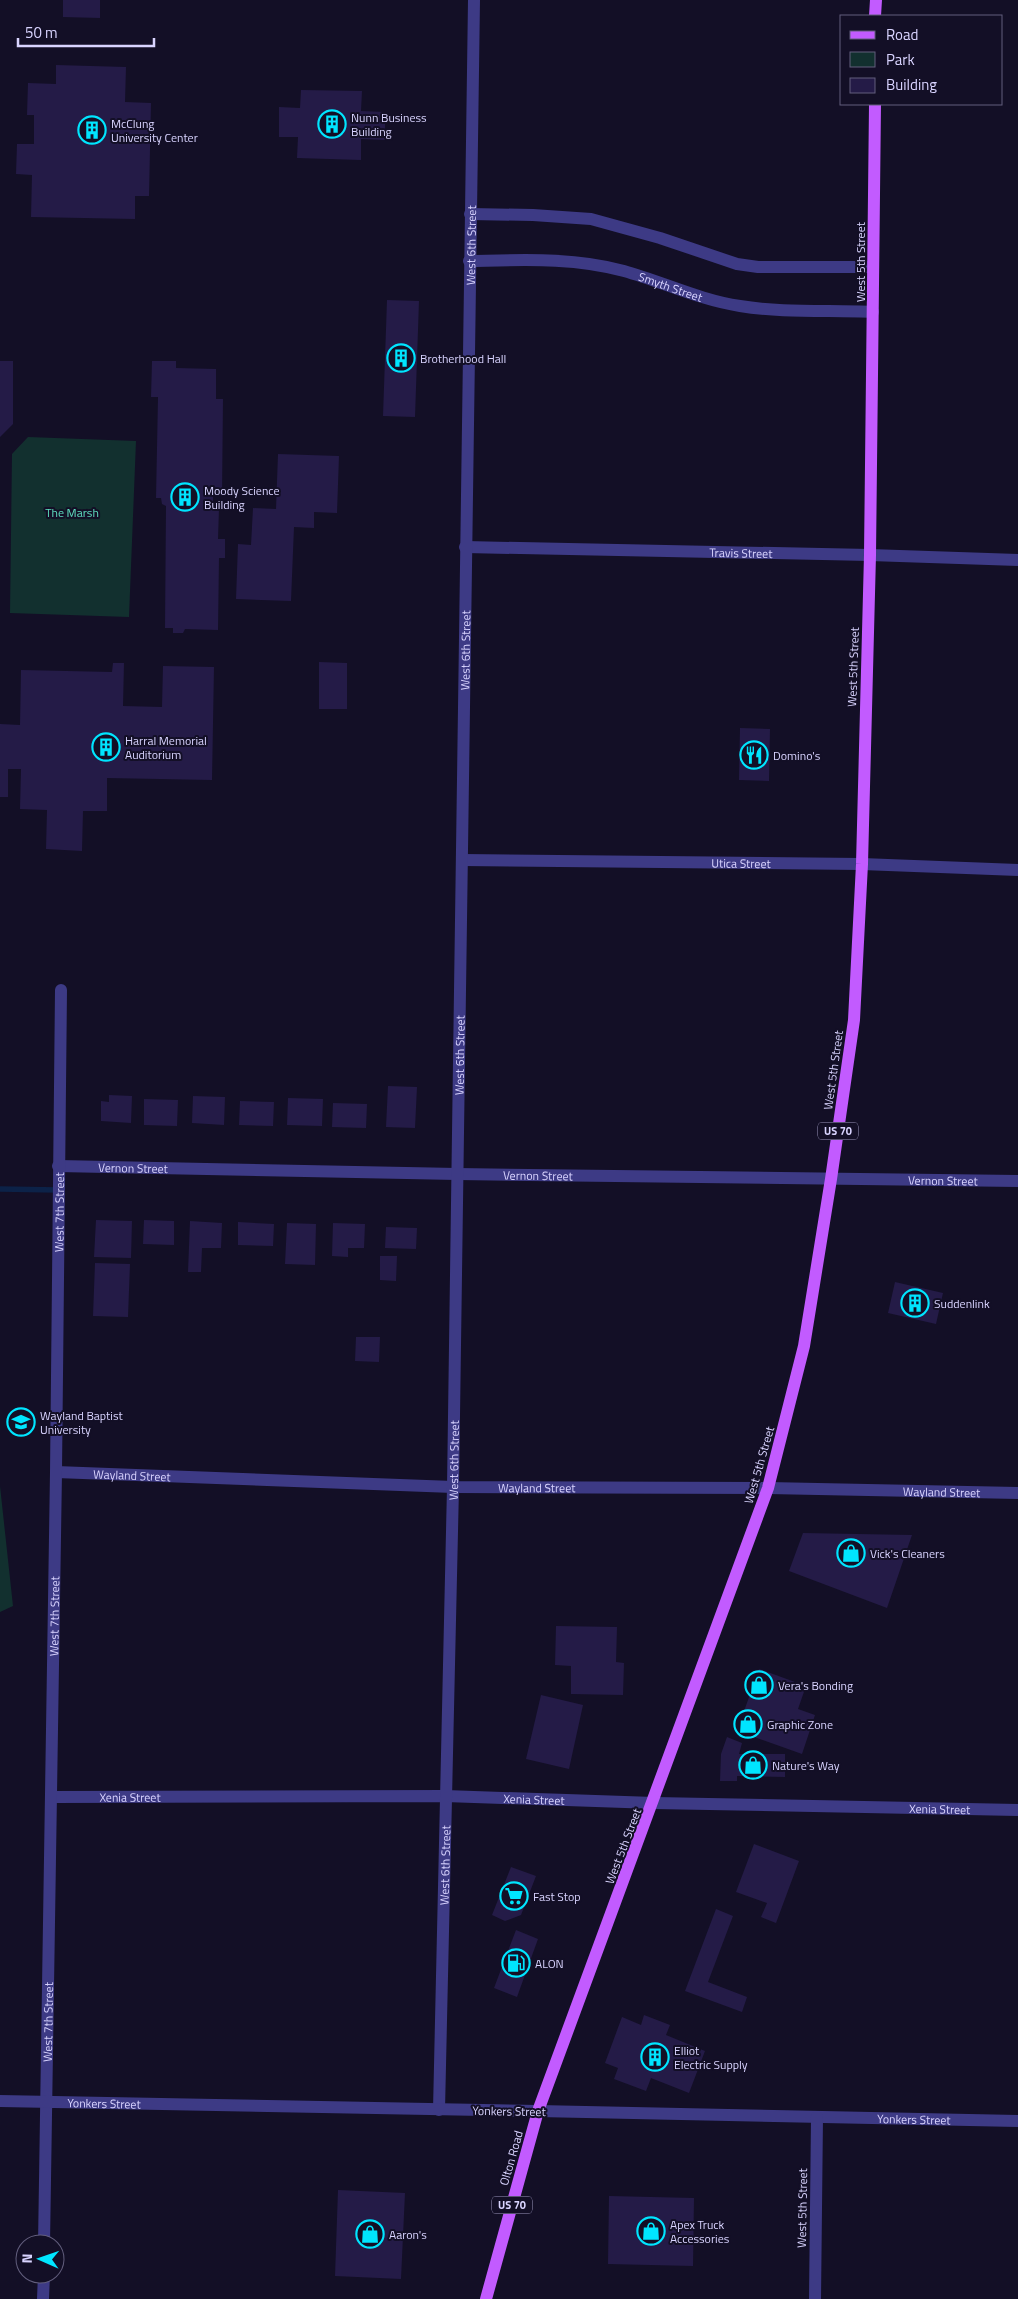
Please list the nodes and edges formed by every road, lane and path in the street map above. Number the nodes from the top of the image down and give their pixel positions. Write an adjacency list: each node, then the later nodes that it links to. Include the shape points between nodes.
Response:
1 (474, 0): 5 (street, West 6th Street)
2 (876, 0): 3 (main road)
3 (875, 15)
4 (875, 105): 7 (main road, West 5th Street / US 70)
5 (470, 214): 6 (street, West 6th Street); 7 (street, via 591,219 744,265)
6 (469, 261): 8 (street, Smyth Street, via 586,262 742,307); 9 (street, West 6th Street)
7 (874, 266): 8 (main road, West 5th Street / US 70)
8 (874, 312): 10 (main road, West 5th Street / US 70)
9 (466, 547): 10 (street, Travis Street); 12 (street, West 6th Street)
10 (870, 555): 11 (street, Travis Street); 13 (main road, West 5th Street / US 70)
11 (1018, 560)
12 (462, 860): 13 (street, Utica Street); 17 (street, West 6th Street)
13 (862, 864): 14 (street, Utica Street); 18 (main road, West 5th Street / US 70, via 854,1020)
14 (1018, 870)
15 (61, 990): 16 (street, West 7th Street)
16 (58, 1166): 17 (street, Vernon Street); 20 (street, West 7th Street)
17 (457, 1174): 18 (street, Vernon Street); 21 (street, West 6th Street)
18 (831, 1179): 19 (street, Vernon Street); 22 (main road, West 5th Street / US 70, via 804,1346)
19 (1018, 1181)
20 (56, 1472): 21 (street, Wayland Street); 25 (street, West 7th Street)
21 (453, 1487): 22 (street, Wayland Street); 24 (street, West 6th Street)
22 (768, 1488): 23 (street, Wayland Street); 26 (main road, West 5th Street / US 70)
23 (1018, 1493)
24 (445, 1796): 25 (street, Xenia Street); 26 (street, Xenia Street); 30 (street, West 6th Street)
25 (52, 1797): 29 (street, West 7th Street, via 47,1948)
26 (654, 1803): 27 (street, Xenia Street); 31 (main road, West 5th Street / US 70)
27 (1018, 1810)
28 (0, 2101): 29 (street, Yonkers Street)
29 (47, 2101): 30 (street, Yonkers Street); 34 (street, West 7th Street)
30 (439, 2110): 31 (street, Yonkers Street)
31 (538, 2111): 32 (street, Yonkers Street); 37 (main road, Olton Road / US 70)
32 (817, 2117): 33 (street, Yonkers Street); 38 (street, West 5th Street)
33 (1018, 2121)
34 (44, 2234)
35 (44, 2284): 36 (street)
36 (43, 2299)
37 (486, 2299)
38 (815, 2299)

